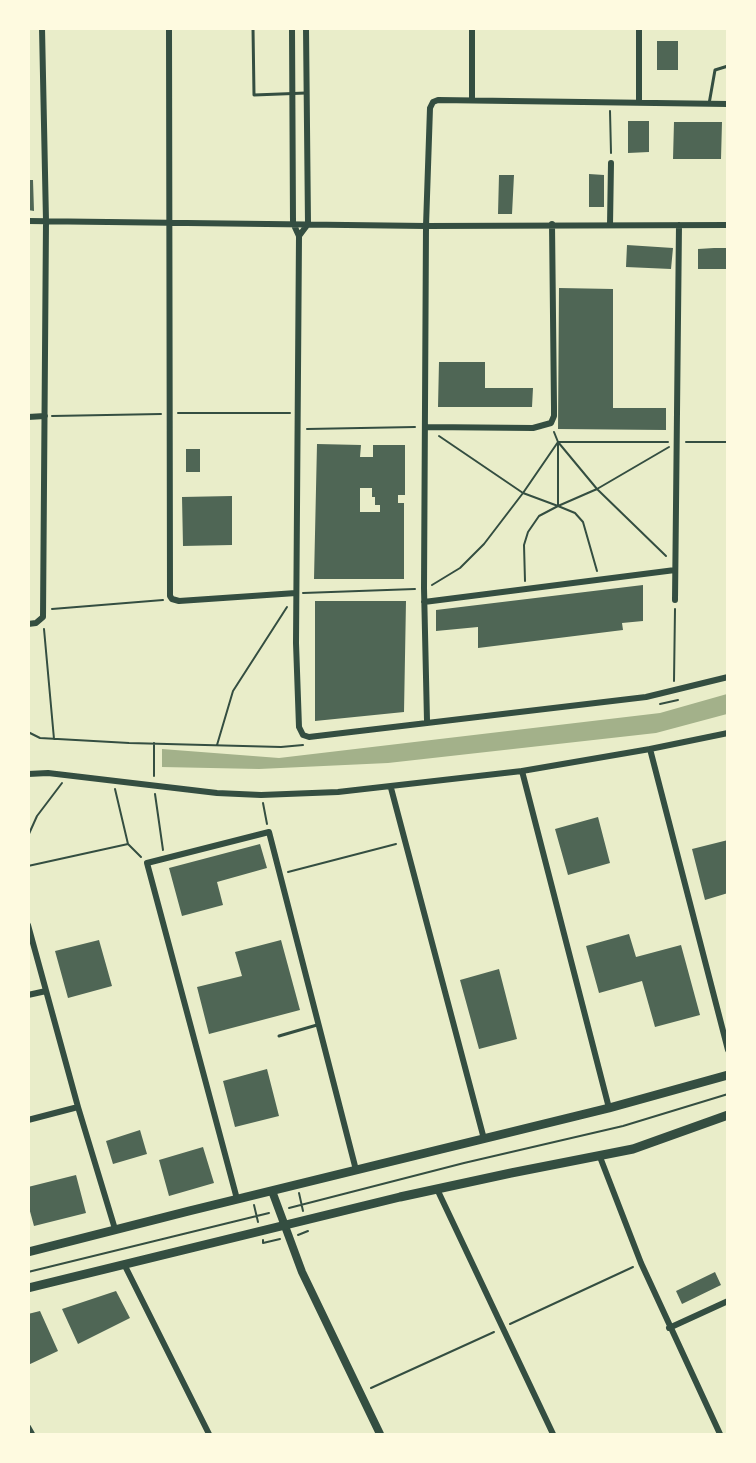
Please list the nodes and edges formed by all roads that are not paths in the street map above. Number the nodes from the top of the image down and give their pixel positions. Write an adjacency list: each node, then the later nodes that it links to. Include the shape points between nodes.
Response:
1 (42, 28): 17 (street)
2 (169, 28): 18 (street)
3 (253, 28): 9 (lane, via 254,95)
4 (292, 28): 9 (street)
5 (306, 28): 10 (street)
6 (472, 28): 11 (street)
7 (639, 28): 12 (street)
8 (728, 66): 13 (lane, via 715,70)
9 (292, 93): 10 (lane); 19 (street)
10 (308, 93): 20 (street)
11 (472, 100): 12 (street); 25 (street, via 438,100 428,113)
12 (639, 103): 13 (street)
13 (709, 104): 14 (street)
14 (728, 104)
15 (611, 163): 22 (street)
16 (28, 221): 17 (street)
17 (46, 221): 18 (street); 27 (street)
18 (170, 223): 19 (street); 31 (street, via 169,592 172,599 179,601)
19 (293, 223): 20 (street); 26 (street)
20 (308, 224): 25 (street); 26 (street)
21 (552, 224): 22 (street); 25 (street); 29 (street, via 551,423 533,428)
22 (610, 225): 23 (street)
23 (679, 225): 24 (street); 30 (street)
24 (728, 225)
25 (426, 226): 29 (street)
26 (299, 236): 31 (street)
27 (45, 416): 28 (street); 34 (street, via 42,616)
28 (28, 417)
29 (426, 427): 33 (street)
30 (675, 568): 32 (street); 33 (street)
31 (296, 593): 36 (street, via 298,727 303,735)
32 (675, 600)
33 (424, 602): 36 (street)
34 (28, 624)
35 (728, 677): 36 (street, via 646,697)
36 (427, 721)
37 (728, 733): 38 (street)
38 (650, 749): 39 (street); 47 (street)
39 (522, 771): 41 (street); 50 (street)
40 (28, 774): 41 (street, via 261,795)
41 (391, 788): 53 (street)
42 (28, 925): 43 (street)
43 (46, 991): 44 (street); 49 (street)
44 (28, 995)
45 (319, 1025): 46 (lane); 55 (street); 58 (street, via 269,832 147,863)
46 (279, 1036)
47 (728, 1050)
48 (728, 1076): 50 (main road)
49 (78, 1107): 52 (street); 60 (street)
50 (609, 1108): 53 (main road)
51 (728, 1115): 54 (main road)
52 (28, 1120)
53 (484, 1139): 55 (main road)
54 (600, 1157): 56 (main road); 65 (street)
55 (356, 1170): 57 (main road)
56 (437, 1189): 59 (main road); 70 (street)
57 (272, 1191): 58 (main road); 59 (street)
58 (237, 1199): 60 (main road)
59 (284, 1226): 62 (main road); 69 (street)
60 (115, 1229): 61 (main road)
61 (28, 1252)
62 (124, 1264): 63 (main road); 68 (street)
63 (28, 1288)
64 (728, 1301): 65 (street)
65 (669, 1328): 71 (street)
66 (28, 1427): 67 (street)
67 (32, 1434)
68 (209, 1434)
69 (380, 1434)
70 (553, 1434)
71 (720, 1434)

